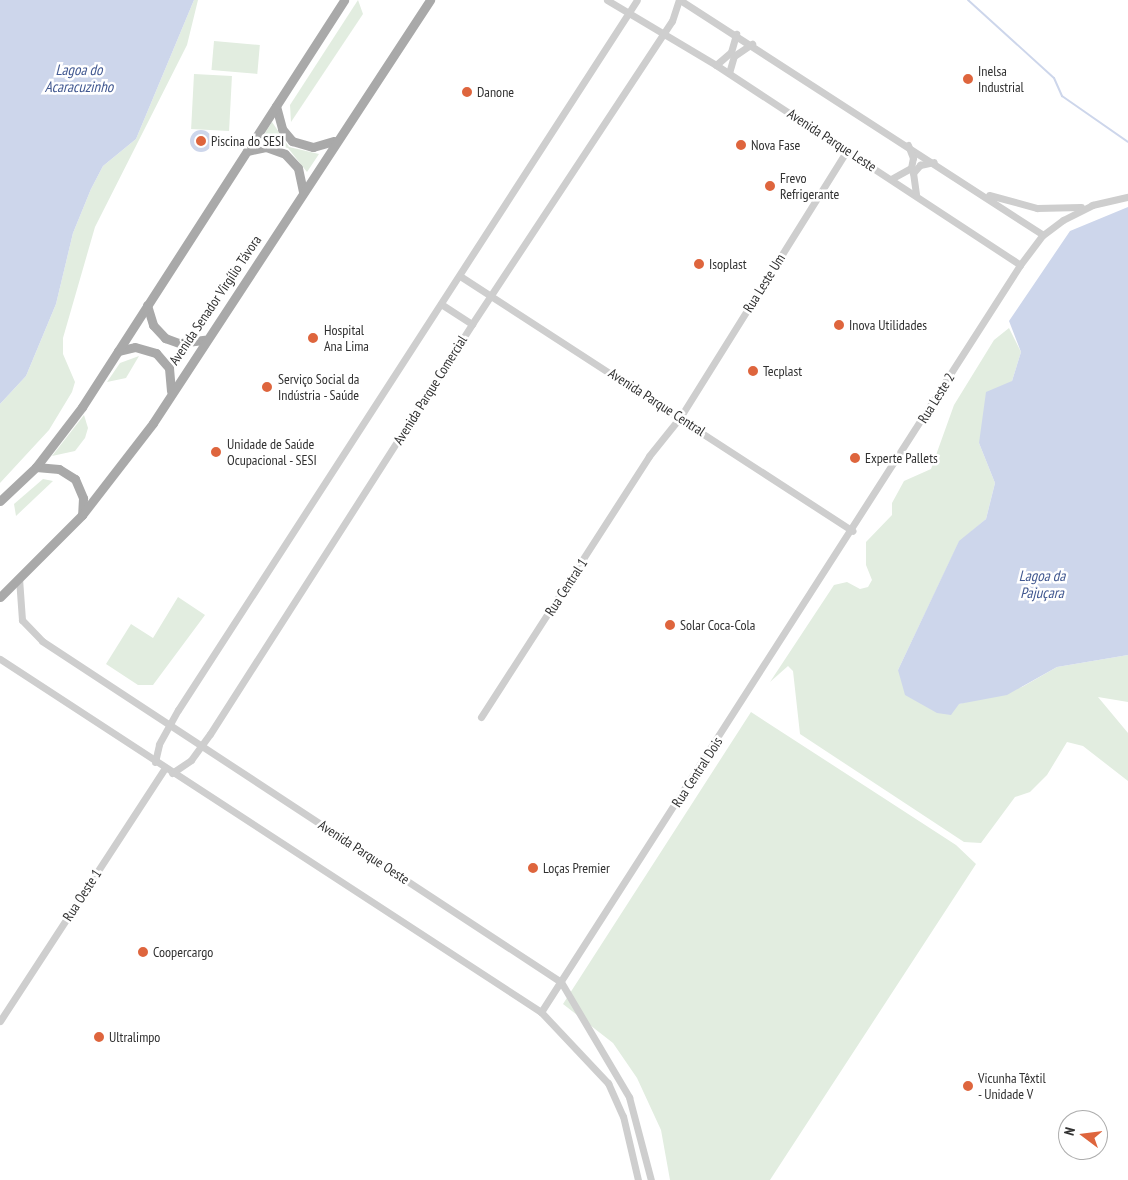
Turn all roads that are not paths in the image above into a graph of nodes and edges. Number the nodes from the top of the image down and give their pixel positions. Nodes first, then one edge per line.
1 (344, 0) edge
2 (430, 0) edge
3 (607, 0) edge
4 (637, 0) edge
5 (679, 0) edge
6 (628, 15) junction
7 (736, 34) junction
8 (662, 35) junction
9 (752, 44) junction
10 (716, 64) junction
11 (729, 73) junction
12 (276, 106) junction
13 (334, 141) junction
14 (907, 144) junction
15 (847, 150) junction
16 (246, 151) junction
17 (934, 162) junction
18 (892, 179) junction
19 (303, 191) junction
20 (981, 193) junction
21 (916, 195) junction
22 (1128, 197) edge
23 (1092, 205) junction
24 (1043, 235) junction
25 (1020, 265) junction
26 (460, 276) junction
27 (491, 295) junction
28 (441, 304) junction
29 (147, 305) junction
30 (472, 324) junction
31 (205, 340) junction
32 (118, 351) junction
33 (171, 391) junction
34 (681, 416) junction
35 (649, 456) joint
36 (36, 467) junction
37 (0, 501) edge
38 (82, 515) junction
39 (852, 531) junction
40 (19, 578) junction
41 (0, 597) edge
42 (0, 659) edge
43 (481, 717) dead end
44 (169, 724) junction
45 (202, 746) junction
46 (155, 762) junction
47 (165, 768) junction
48 (172, 773) junction
49 (561, 982) junction
50 (541, 1012) junction
51 (0, 1021) edge
52 (638, 1180) edge
53 (651, 1180) edge

1 - 12 main road
2 - 13 main road, Avenida Senador Virgílio Távora
3 - 6 street, Avenida Parque Leste
4 - 6 street
5 - 7 street
5 - 8 street, Avenida Parque Comercial
6 - 8 street, Avenida Parque Leste
6 - 26 street
7 - 9 street
7 - 10 street
8 - 10 street, Avenida Parque Leste
8 - 27 street, Avenida Parque Comercial
9 - 11 street
9 - 14 street
10 - 11 street, Avenida Parque Leste
11 - 15 street, Avenida Parque Leste
12 - 13 main road
12 - 16 main road
13 - 19 main road, Avenida Senador Virgílio Távora
14 - 17 street
14 - 18 street
15 - 18 street, Avenida Parque Leste
15 - 34 street, Rua Leste Um
16 - 19 main road
16 - 29 main road
17 - 20 street
17 - 21 street
18 - 21 street, Avenida Parque Leste
19 - 31 main road, Avenida Senador Virgílio Távora
20 - 23 street
20 - 24 street
21 - 25 street, Avenida Parque Leste
22 - 23 street
23 - 24 street
24 - 25 street
25 - 39 street, Rua Leste 2
26 - 27 street, Avenida Parque Central
26 - 28 street
27 - 30 street, Avenida Parque Comercial
27 - 34 street, Avenida Parque Central
28 - 30 street
28 - 44 street
29 - 31 main road
29 - 32 main road
30 - 45 street, Avenida Parque Comercial
31 - 33 main road, Avenida Senador Virgílio Távora
32 - 33 main road
32 - 36 main road
33 - 38 main road, Avenida Senador Virgílio Távora
34 - 35 street, Rua Leste Um
34 - 39 street, Avenida Parque Central
35 - 43 street, Rua Central 1
36 - 37 main road
36 - 38 main road
38 - 40 main road, Avenida Senador Virgílio Távora
39 - 49 street, Rua Central Dois
40 - 41 main road, Avenida Senador Virgílio Távora
40 - 44 street, Avenida Parque Oeste
42 - 46 street
44 - 45 street, Avenida Parque Oeste
44 - 46 street
45 - 48 street, Avenida Parque Comercial
45 - 49 street, Avenida Parque Oeste
46 - 47 street
47 - 48 street
47 - 51 street, Rua Oeste 1
48 - 50 street
49 - 50 street, Rua Central Dois
49 - 53 street, Avenida Parque Oeste
50 - 52 street

